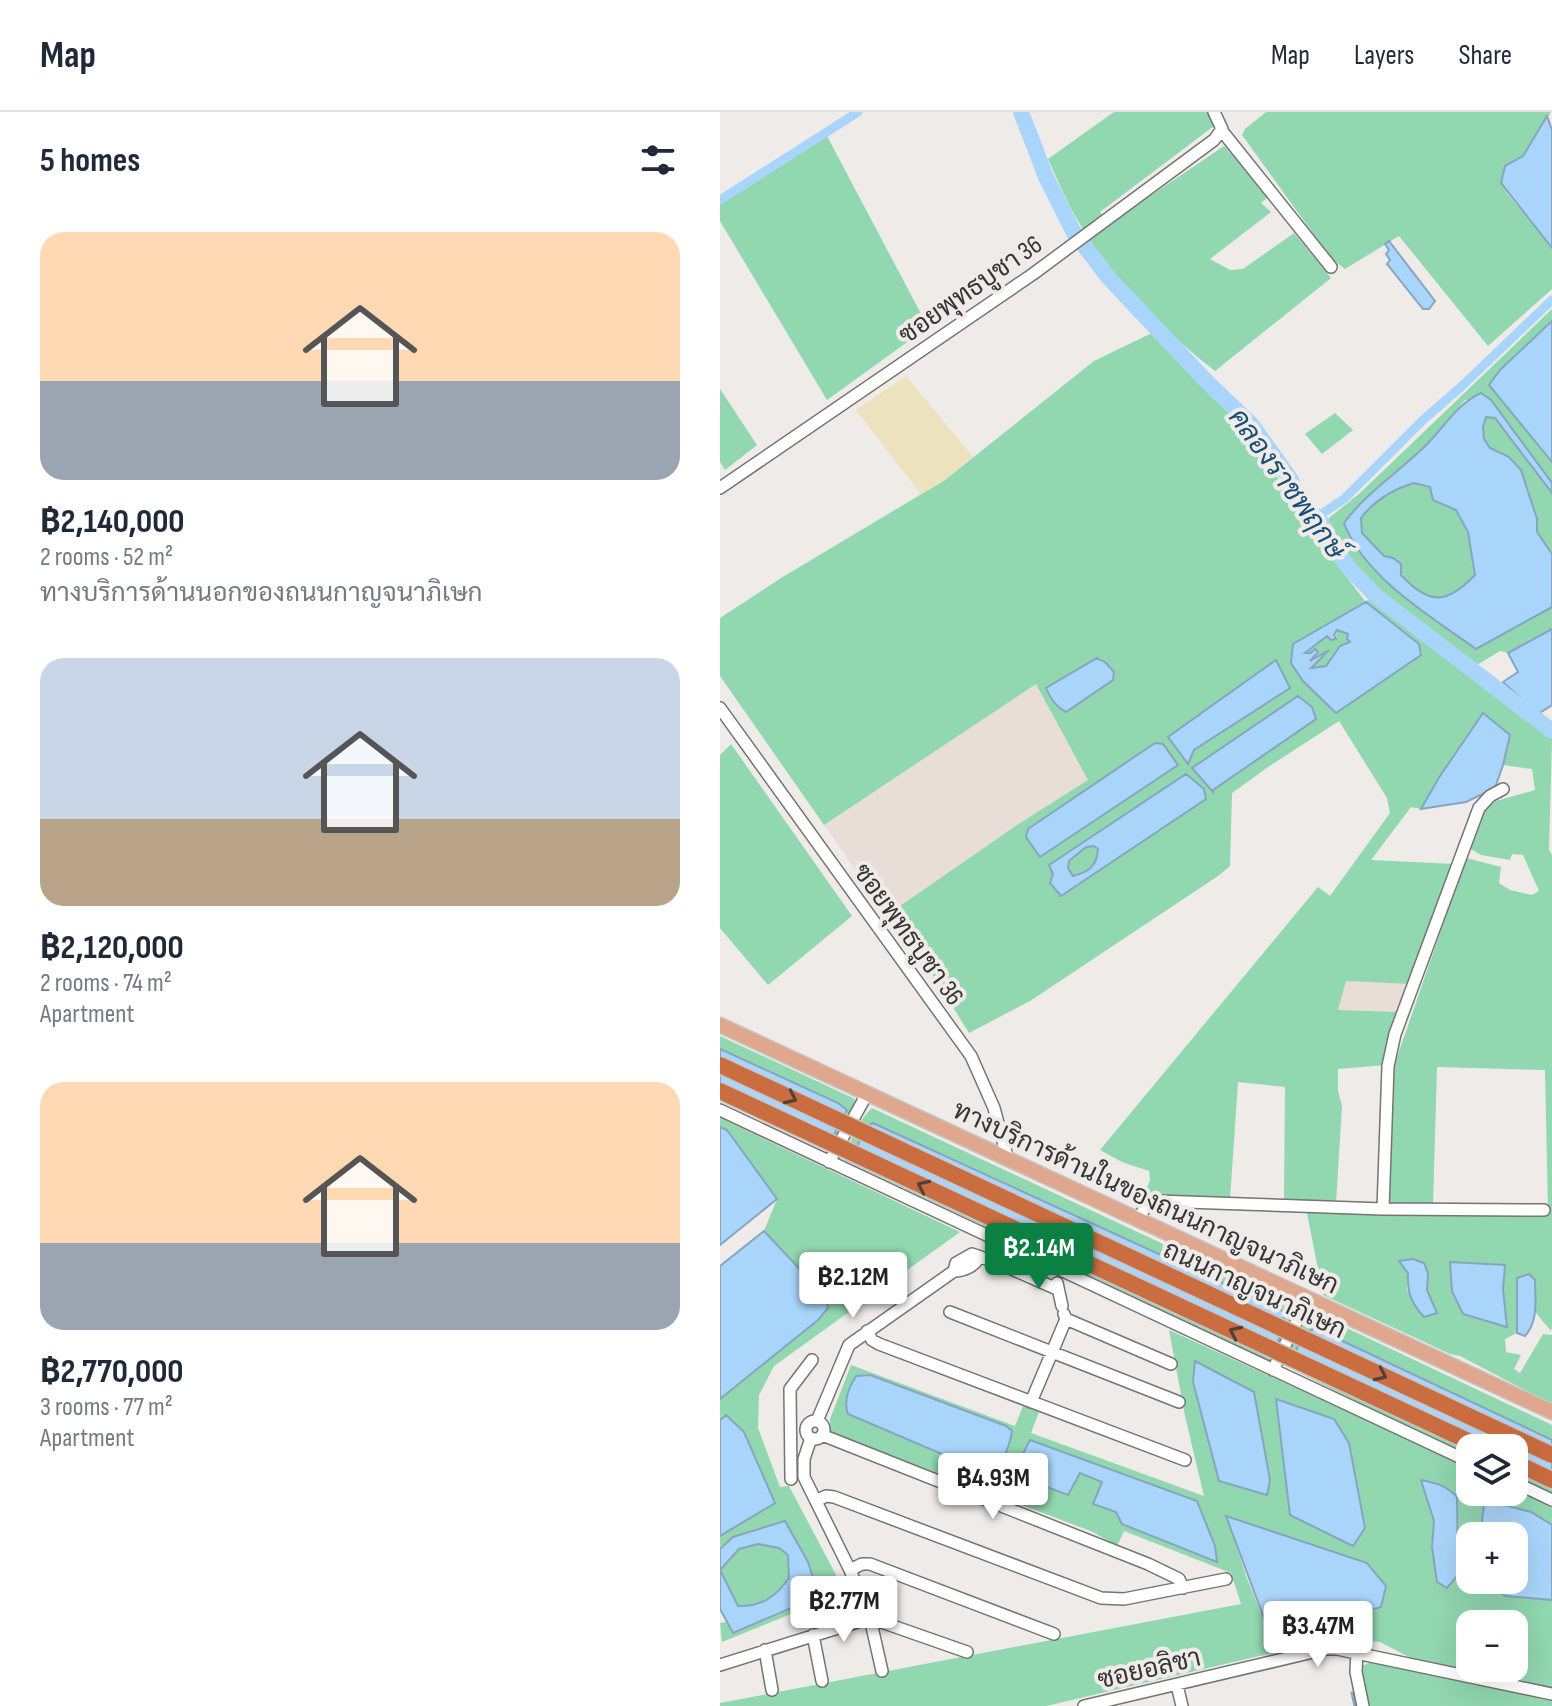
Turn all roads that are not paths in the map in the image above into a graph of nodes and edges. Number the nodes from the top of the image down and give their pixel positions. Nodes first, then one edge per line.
1 (1214, 112) edge
2 (1222, 131) junction
3 (1331, 267) dead end
4 (720, 488) edge
5 (720, 708) edge
6 (1503, 789) dead end
7 (720, 1025) edge
8 (720, 1065) edge
9 (720, 1091) edge
10 (867, 1094) junction
11 (720, 1110) edge
12 (1008, 1160) junction
13 (829, 1162) junction
14 (1383, 1209) junction
15 (1544, 1210) dead end
16 (1139, 1219) junction
17 (1007, 1246) junction
18 (998, 1263) junction
19 (1058, 1270) junction
20 (1057, 1289) junction
21 (1308, 1298) junction
22 (950, 1312) dead end
23 (1064, 1313) junction
24 (867, 1331) junction
25 (1051, 1352) junction
26 (812, 1360) dead end
27 (1171, 1364) dead end
28 (1273, 1370) junction
29 (1031, 1402) junction
30 (1179, 1402) dead end
31 (1552, 1412) edge
32 (790, 1425) junction
33 (813, 1434) junction
34 (1456, 1435) edge
35 (1456, 1455) edge
36 (1552, 1455) edge
37 (1185, 1460) dead end
38 (1528, 1469) edge
39 (791, 1479) dead end
40 (1552, 1480) edge
41 (1528, 1489) edge
42 (1552, 1500) edge
43 (816, 1501) junction
44 (850, 1570) junction
45 (1226, 1579) dead end
46 (1183, 1588) junction
47 (870, 1618) junction
48 (1054, 1634) dead end
49 (813, 1635) junction
50 (765, 1650) junction
51 (967, 1652) dead end
52 (1357, 1652) junction
53 (720, 1665) edge
54 (882, 1671) dead end
55 (822, 1681) dead end
56 (1177, 1685) junction
57 (772, 1690) dead end
58 (1552, 1694) edge
59 (1131, 1701) edge
60 (1084, 1706) edge
61 (1182, 1706) edge
62 (1363, 1706) edge

1 - 2 street
2 - 3 street
2 - 4 street, ซอยพุทธบูชา 36
5 - 12 street, ซอยพุทธบูชา 36
6 - 14 street
7 - 10 main road, ทางบริการด้านในของถนนกาญจนาภิเษก
8 -> 36 highway, ถนนกาญจนาภิเษก, bridge
34 -> 9 highway, ถนนกาญจนาภิเษก, bridge
10 - 12 main road, ทางบริการด้านในของถนนกาญจนาภิเษก
10 - 13 street
11 - 13 street
12 - 16 main road, ทางบริการด้านในของถนนกาญจนาภิเษก
13 - 17 street
14 - 15 street
14 - 16 street
16 - 21 main road, ทางบริการด้านในของถนนกาญจนาภิเษก
17 - 18 street
17 - 19 street
18 - 20 street
18 - 24 street
19 - 20 street
19 - 28 street
20 - 23 street
21 - 28 street
21 - 31 main road, ทางบริการด้านในของถนนกาญจนาภิเษก
22 - 25 street
23 - 25 street
23 - 27 street
24 - 29 street
24 - 33 street
25 - 29 street
25 - 30 street
26 - 32 street
28 - 35 street
29 - 37 street
32 - 33 street
32 - 39 street
33 - 43 street
33 - 46 street
38 - 40 highway
41 - 42 street
43 - 44 street
43 - 46 street
44 - 47 street
44 - 48 street
45 - 46 street
47 - 49 street
47 - 51 street
47 - 54 street
49 - 50 street
49 - 55 street
50 - 53 street
50 - 57 street
52 - 56 street, ซอยอลิชา
52 - 58 street, ซอยอลิชา
52 - 62 street
56 - 59 street, ซอยอลิชา
56 - 61 street
59 - 60 street, ซอยอลิชา

